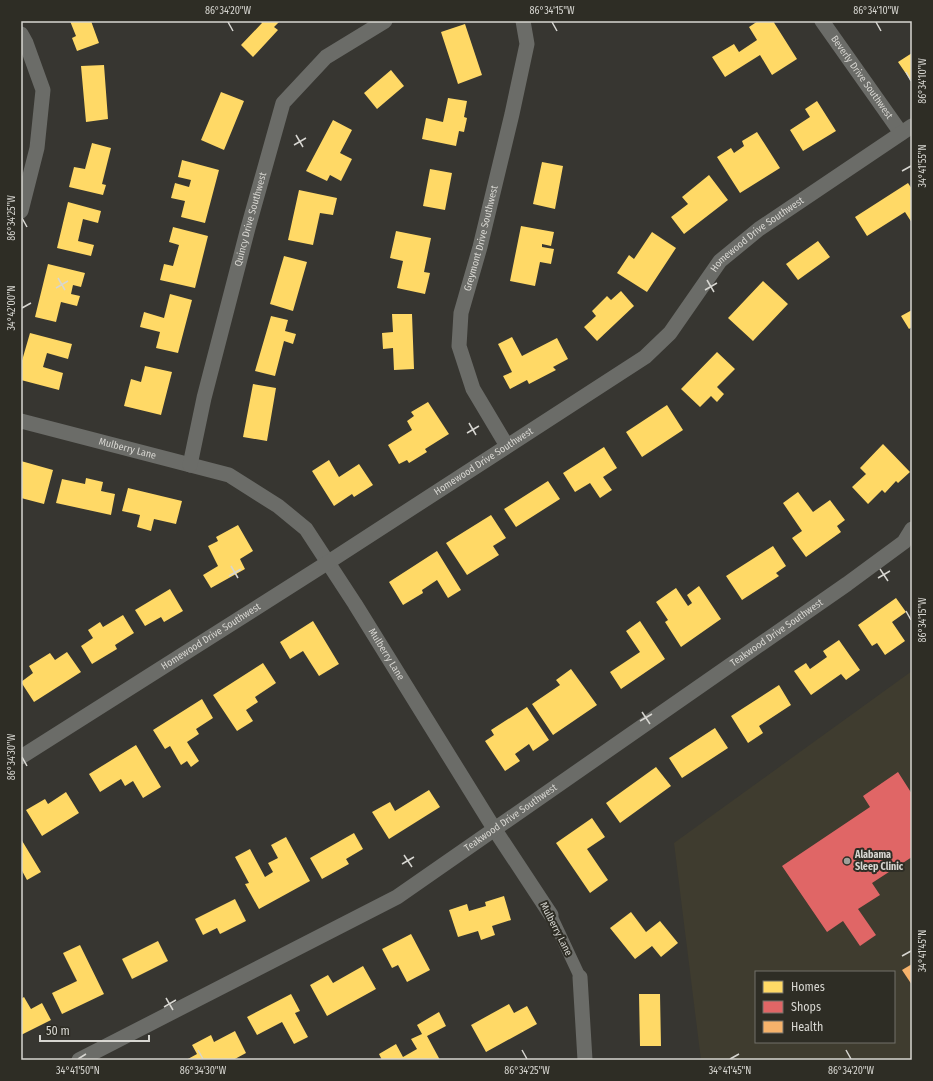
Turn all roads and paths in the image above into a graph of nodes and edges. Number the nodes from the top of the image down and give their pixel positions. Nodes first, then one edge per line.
1 (385, 21) edge
2 (523, 21) edge
3 (822, 21) edge
4 (21, 34) edge
5 (906, 130) edge
6 (21, 210) edge
7 (21, 421) edge
8 (507, 446) junction
9 (190, 465) junction
10 (912, 529) edge
11 (327, 563) junction
12 (21, 757) edge
13 (495, 830) junction
14 (551, 915) joint
15 (580, 977) joint
16 (583, 1059) edge
17 (79, 1060) edge

1 - 9 street, Quincy Drive Southwest
2 - 8 street, Greymont Drive Southwest
3 - 5 street, Beverly Drive Southwest
4 - 6 street
5 - 8 street, Homewood Drive Southwest
7 - 9 street, Mulberry Lane
8 - 11 street, Homewood Drive Southwest
9 - 11 street, Mulberry Lane
10 - 13 street, Teakwood Drive Southwest
11 - 12 street, Homewood Drive Southwest
11 - 13 street, Mulberry Lane
13 - 14 street, Mulberry Lane
13 - 17 street, Teakwood Drive Southwest
14 - 15 street, Mulberry Lane
15 - 16 street, Mulberry Lane

